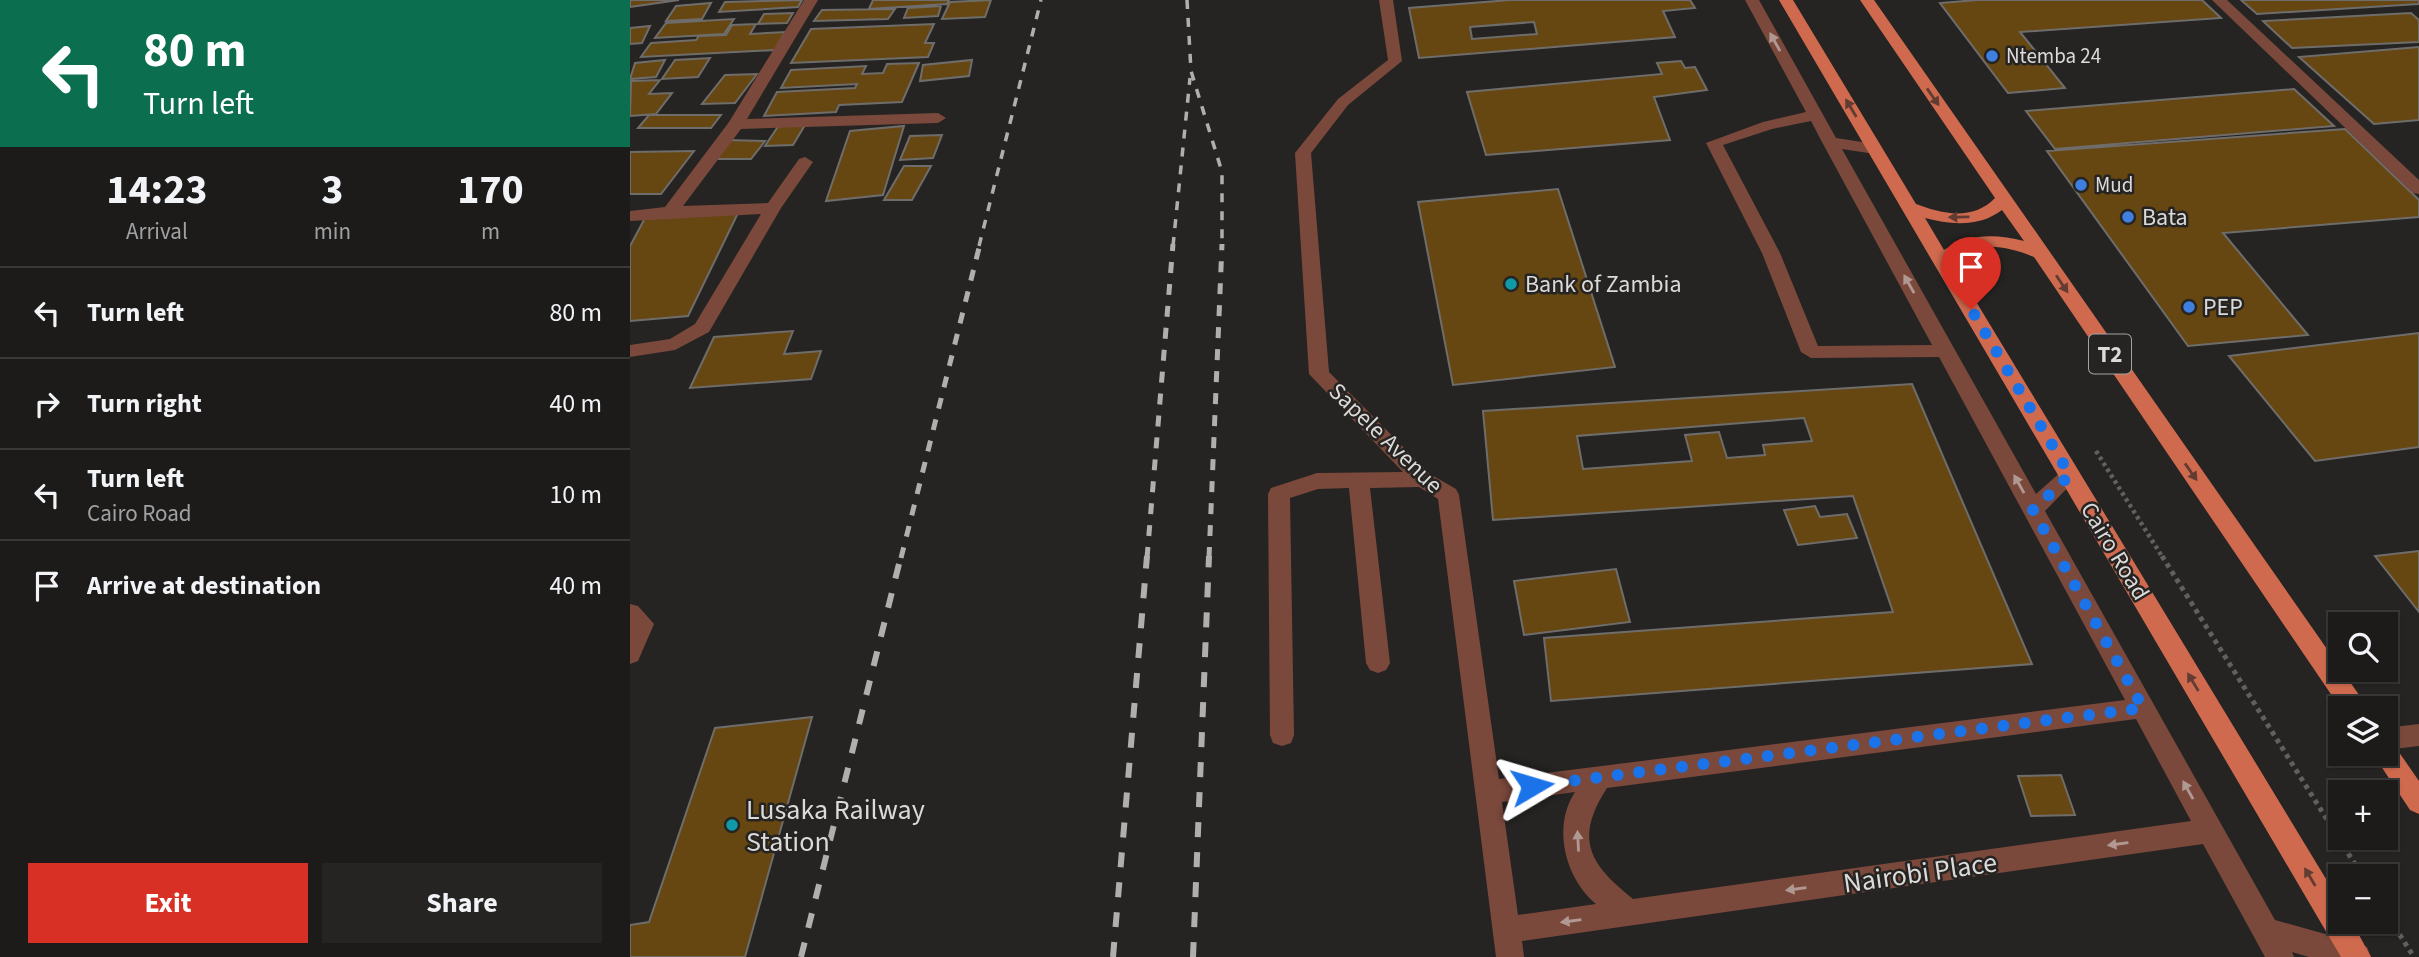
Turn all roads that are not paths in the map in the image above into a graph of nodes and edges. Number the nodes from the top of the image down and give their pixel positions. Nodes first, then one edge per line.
1 (811, 0) edge
2 (1386, 0) edge
3 (1752, 0) edge
4 (1786, 0) edge
5 (1867, 0) edge
6 (2219, 0) edge
7 (1816, 115) junction
8 (938, 118) dead end
9 (736, 124) junction
10 (1830, 142) junction
11 (1875, 149) junction
12 (805, 162) dead end
13 (2419, 189) edge
14 (2003, 199) junction
15 (1910, 207) junction
16 (773, 208) junction
17 (670, 212) junction
18 (630, 216) edge
19 (2041, 253) junction
20 (1942, 262) junction
21 (630, 351) edge
22 (1946, 351) junction
23 (2070, 475) junction
24 (1423, 478) junction
25 (1359, 481) junction
26 (2033, 510) junction
27 (630, 614) edge
28 (630, 653) edge
29 (1378, 663) dead end
30 (2345, 696) edge
31 (2143, 708) junction
32 (1282, 735) dead end
33 (2419, 735) edge
34 (2398, 737) edge
35 (2394, 766) edge
36 (1600, 777) junction
37 (1487, 792) junction
38 (2419, 802) edge
39 (2210, 831) junction
40 (1629, 913) junction
41 (1506, 930) junction
42 (2266, 931) junction
43 (1510, 957) edge
44 (2280, 957) edge
45 (2357, 957) edge

1 - 9 street
2 - 24 street, Sapele Avenue
7 -> 3 street
11 -> 4 main road, Cairo Road
5 -> 14 main road, T2
6 - 13 street
7 - 10 street
7 - 22 street
8 - 9 street
9 - 17 street
10 - 11 street
22 -> 10 street
11 - 15 main road, Cairo Road
12 - 16 street
14 -> 15 main road
14 - 19 main road, T2
15 - 20 main road, Cairo Road
16 - 17 street
16 - 21 street
17 - 18 street
19 - 20 main road
19 -> 30 main road, T2
20 - 23 main road, Cairo Road
26 -> 22 street
23 - 26 street
45 -> 23 main road, Cairo Road
24 - 25 street
24 - 37 street, Sapele Avenue
25 - 29 street
25 - 32 street
26 - 31 street
27 - 28 street
31 - 36 street
39 -> 31 street
33 - 34 street
35 - 38 main road
36 - 37 street
40 -> 36 street
37 - 41 street, Sapele Avenue
39 -> 40 street, Nairobi Place
39 - 42 street
40 -> 41 street, Nairobi Place
41 - 43 street, Sapele Avenue
42 - 44 street
42 - 45 street

